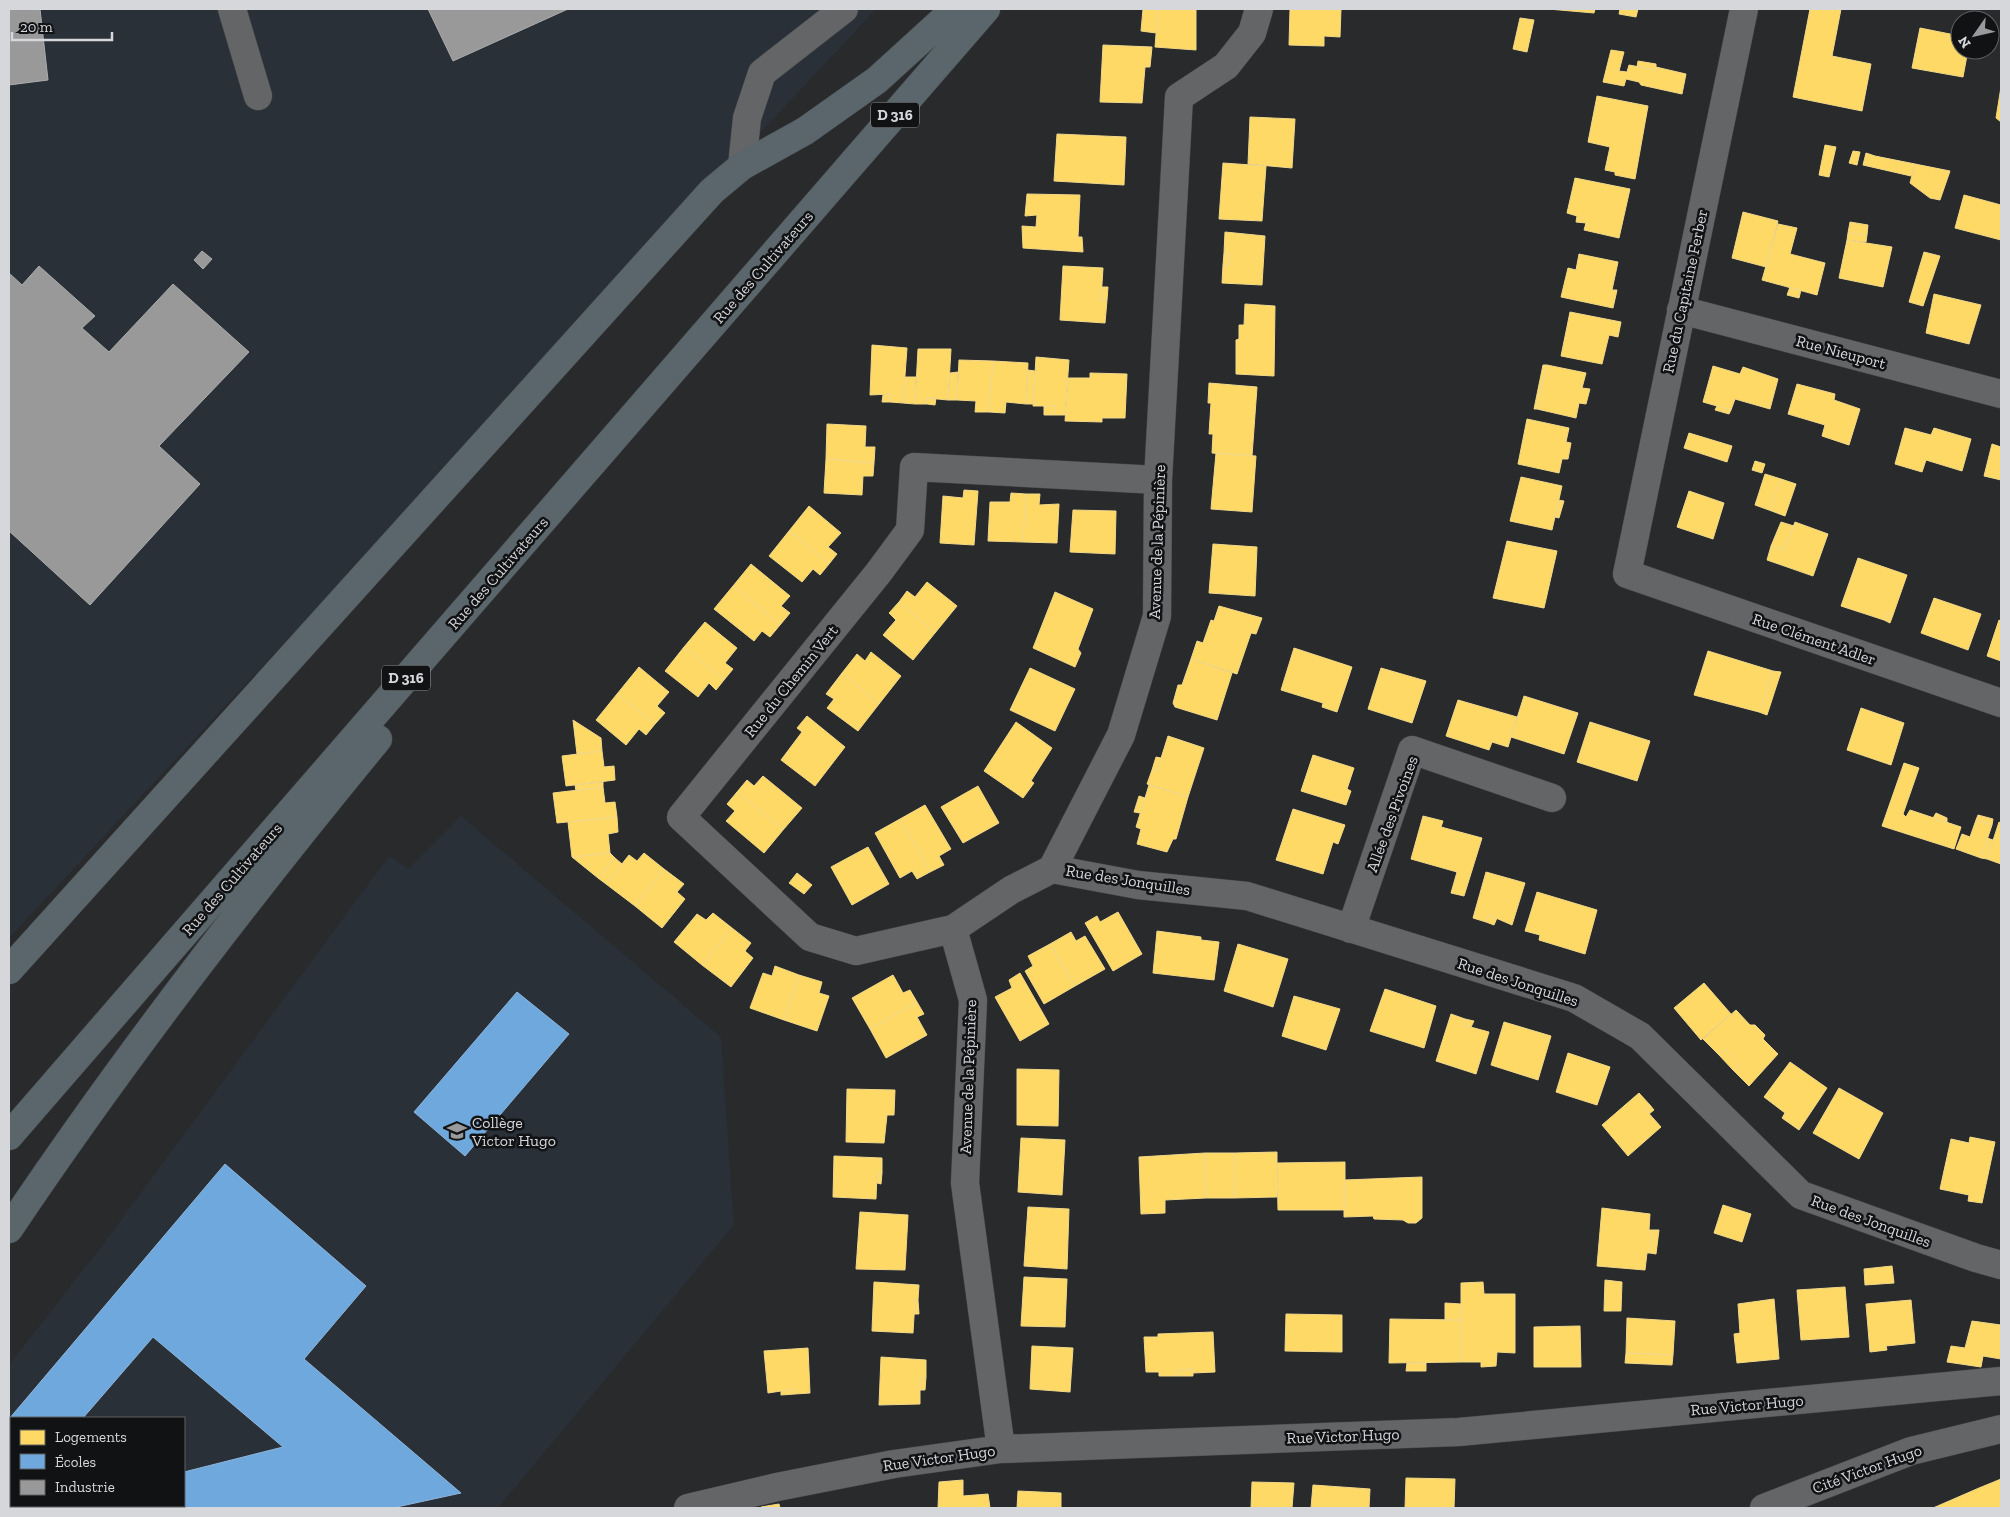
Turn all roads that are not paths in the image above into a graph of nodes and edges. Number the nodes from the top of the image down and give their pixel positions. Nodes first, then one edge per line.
1 (232, 9) edge
2 (844, 9) edge
3 (955, 9) edge
4 (986, 9) edge
5 (1259, 9) edge
6 (1744, 9) edge
7 (258, 96) dead end
8 (742, 166) junction
9 (804, 220) junction
10 (1681, 310) junction
11 (2001, 393) edge
12 (1158, 480) junction
13 (1627, 574) joint
14 (2001, 703) edge
15 (1552, 798) dead end
16 (1052, 868) junction
17 (953, 929) junction
18 (1351, 929) junction
19 (9, 970) edge
20 (9, 1136) edge
21 (9, 1229) edge
22 (2001, 1265) edge
23 (2001, 1381) edge
24 (2001, 1429) edge
25 (1001, 1449) junction
26 (688, 1508) edge
27 (1764, 1508) edge

1 - 7 street
2 - 8 street
3 - 8 main road
4 - 9 main road, Rue des Cultivateurs / D 316
5 - 12 street, Avenue de la Pépinière
6 - 10 street, Rue du Capitaine Ferber
8 - 19 main road
9 - 20 main road, Rue des Cultivateurs / D 316
9 - 21 main road
10 - 11 street, Rue Nieuport
10 - 13 street, Rue du Capitaine Ferber
12 - 16 street, Avenue de la Pépinière
12 - 17 street, Rue du Chemin Vert
13 - 14 street, Rue Clément Adler
15 - 18 street, Allée des Pivoines
16 - 17 street
16 - 18 street, Rue des Jonquilles
17 - 25 street, Avenue de la Pépinière
18 - 22 street, Rue des Jonquilles
23 - 25 street, Rue Victor Hugo
24 - 27 street, Cité Victor Hugo
25 - 26 street, Rue Victor Hugo

